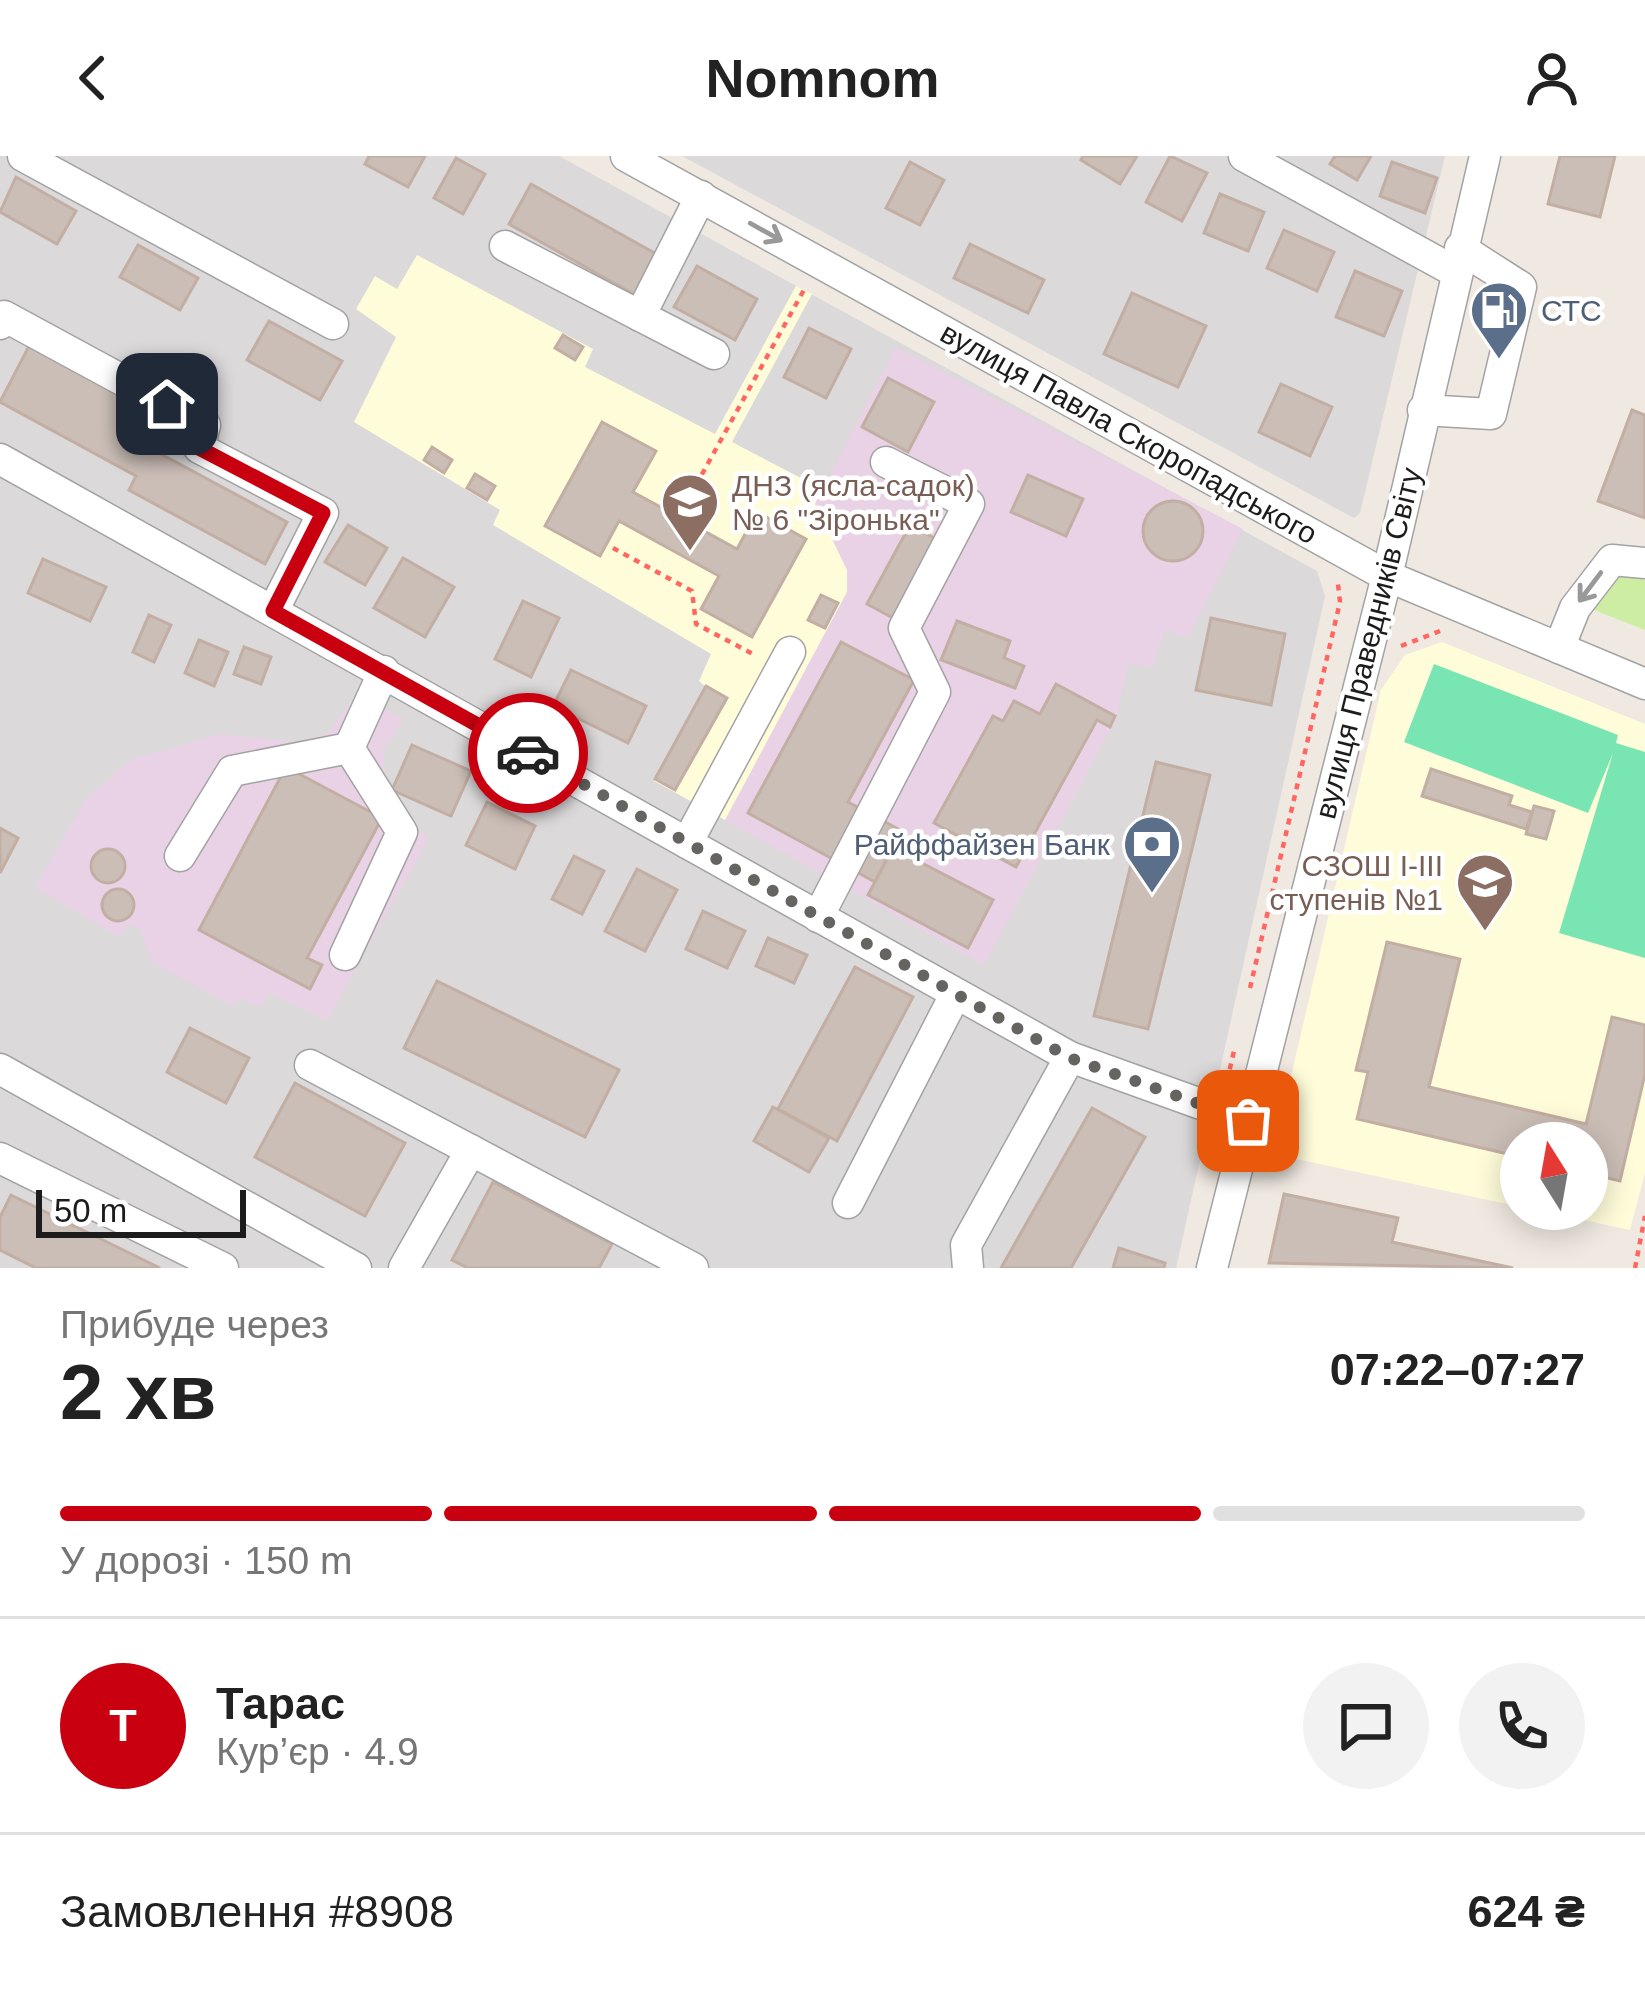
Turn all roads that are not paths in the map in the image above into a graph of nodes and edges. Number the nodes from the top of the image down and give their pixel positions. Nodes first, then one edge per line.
1 (22, 156) edge
2 (626, 156) edge
3 (1244, 156) edge
4 (1485, 156) edge
5 (700, 196) junction
6 (505, 246) dead end
7 (1457, 259) junction
8 (640, 316) junction
9 (0, 324) edge
10 (333, 324) dead end
11 (714, 354) dead end
12 (1423, 410) junction
13 (0, 459) edge
14 (886, 462) dead end
15 (1645, 563) edge
16 (1387, 576) junction
17 (273, 611) junction
18 (1558, 648) junction
19 (786, 661) road end
20 (384, 671) junction
21 (1645, 684) edge
22 (349, 748) junction
23 (687, 843) junction
24 (180, 856) dead end
25 (818, 917) junction
26 (345, 955) dead end
27 (955, 994) junction
28 (1070, 1058) junction
29 (310, 1065) dead end
30 (0, 1069) edge
31 (1233, 1118) junction
32 (471, 1150) junction
33 (0, 1158) edge
34 (848, 1203) dead end
35 (640, 1256) edge
36 (340, 1264) edge
37 (223, 1268) edge
38 (404, 1268) edge
39 (693, 1268) edge
40 (968, 1268) edge
41 (1212, 1268) edge

1 - 10 street
2 - 5 street, вулиця Павла Скоропадського
3 - 7 street
4 - 7 street, вулиця Праведників Світу
5 - 8 street
5 -> 16 street, вулиця Павла Скоропадського
6 - 8 street
7 - 12 street, вулиця Праведників Світу
7 - 12 street
8 - 11 street
9 - 17 street
12 - 16 street, вулиця Праведників Світу
13 - 17 street
14 - 25 street
15 -> 18 street
16 - 18 street, вулиця Павла Скоропадського
16 - 31 street, вулиця Праведників Світу
17 - 20 street
18 - 21 street, вулиця Павла Скоропадського
19 - 23 street
20 - 22 street
20 - 23 street
22 - 24 street
22 - 26 street
23 - 25 street
25 - 27 street
27 - 28 street
27 - 34 street
28 - 31 street
28 - 40 street
29 - 32 street
30 - 36 street
31 - 41 street, вулиця Праведників Світу
32 - 35 street
32 - 38 street
33 - 37 street
35 - 39 street

